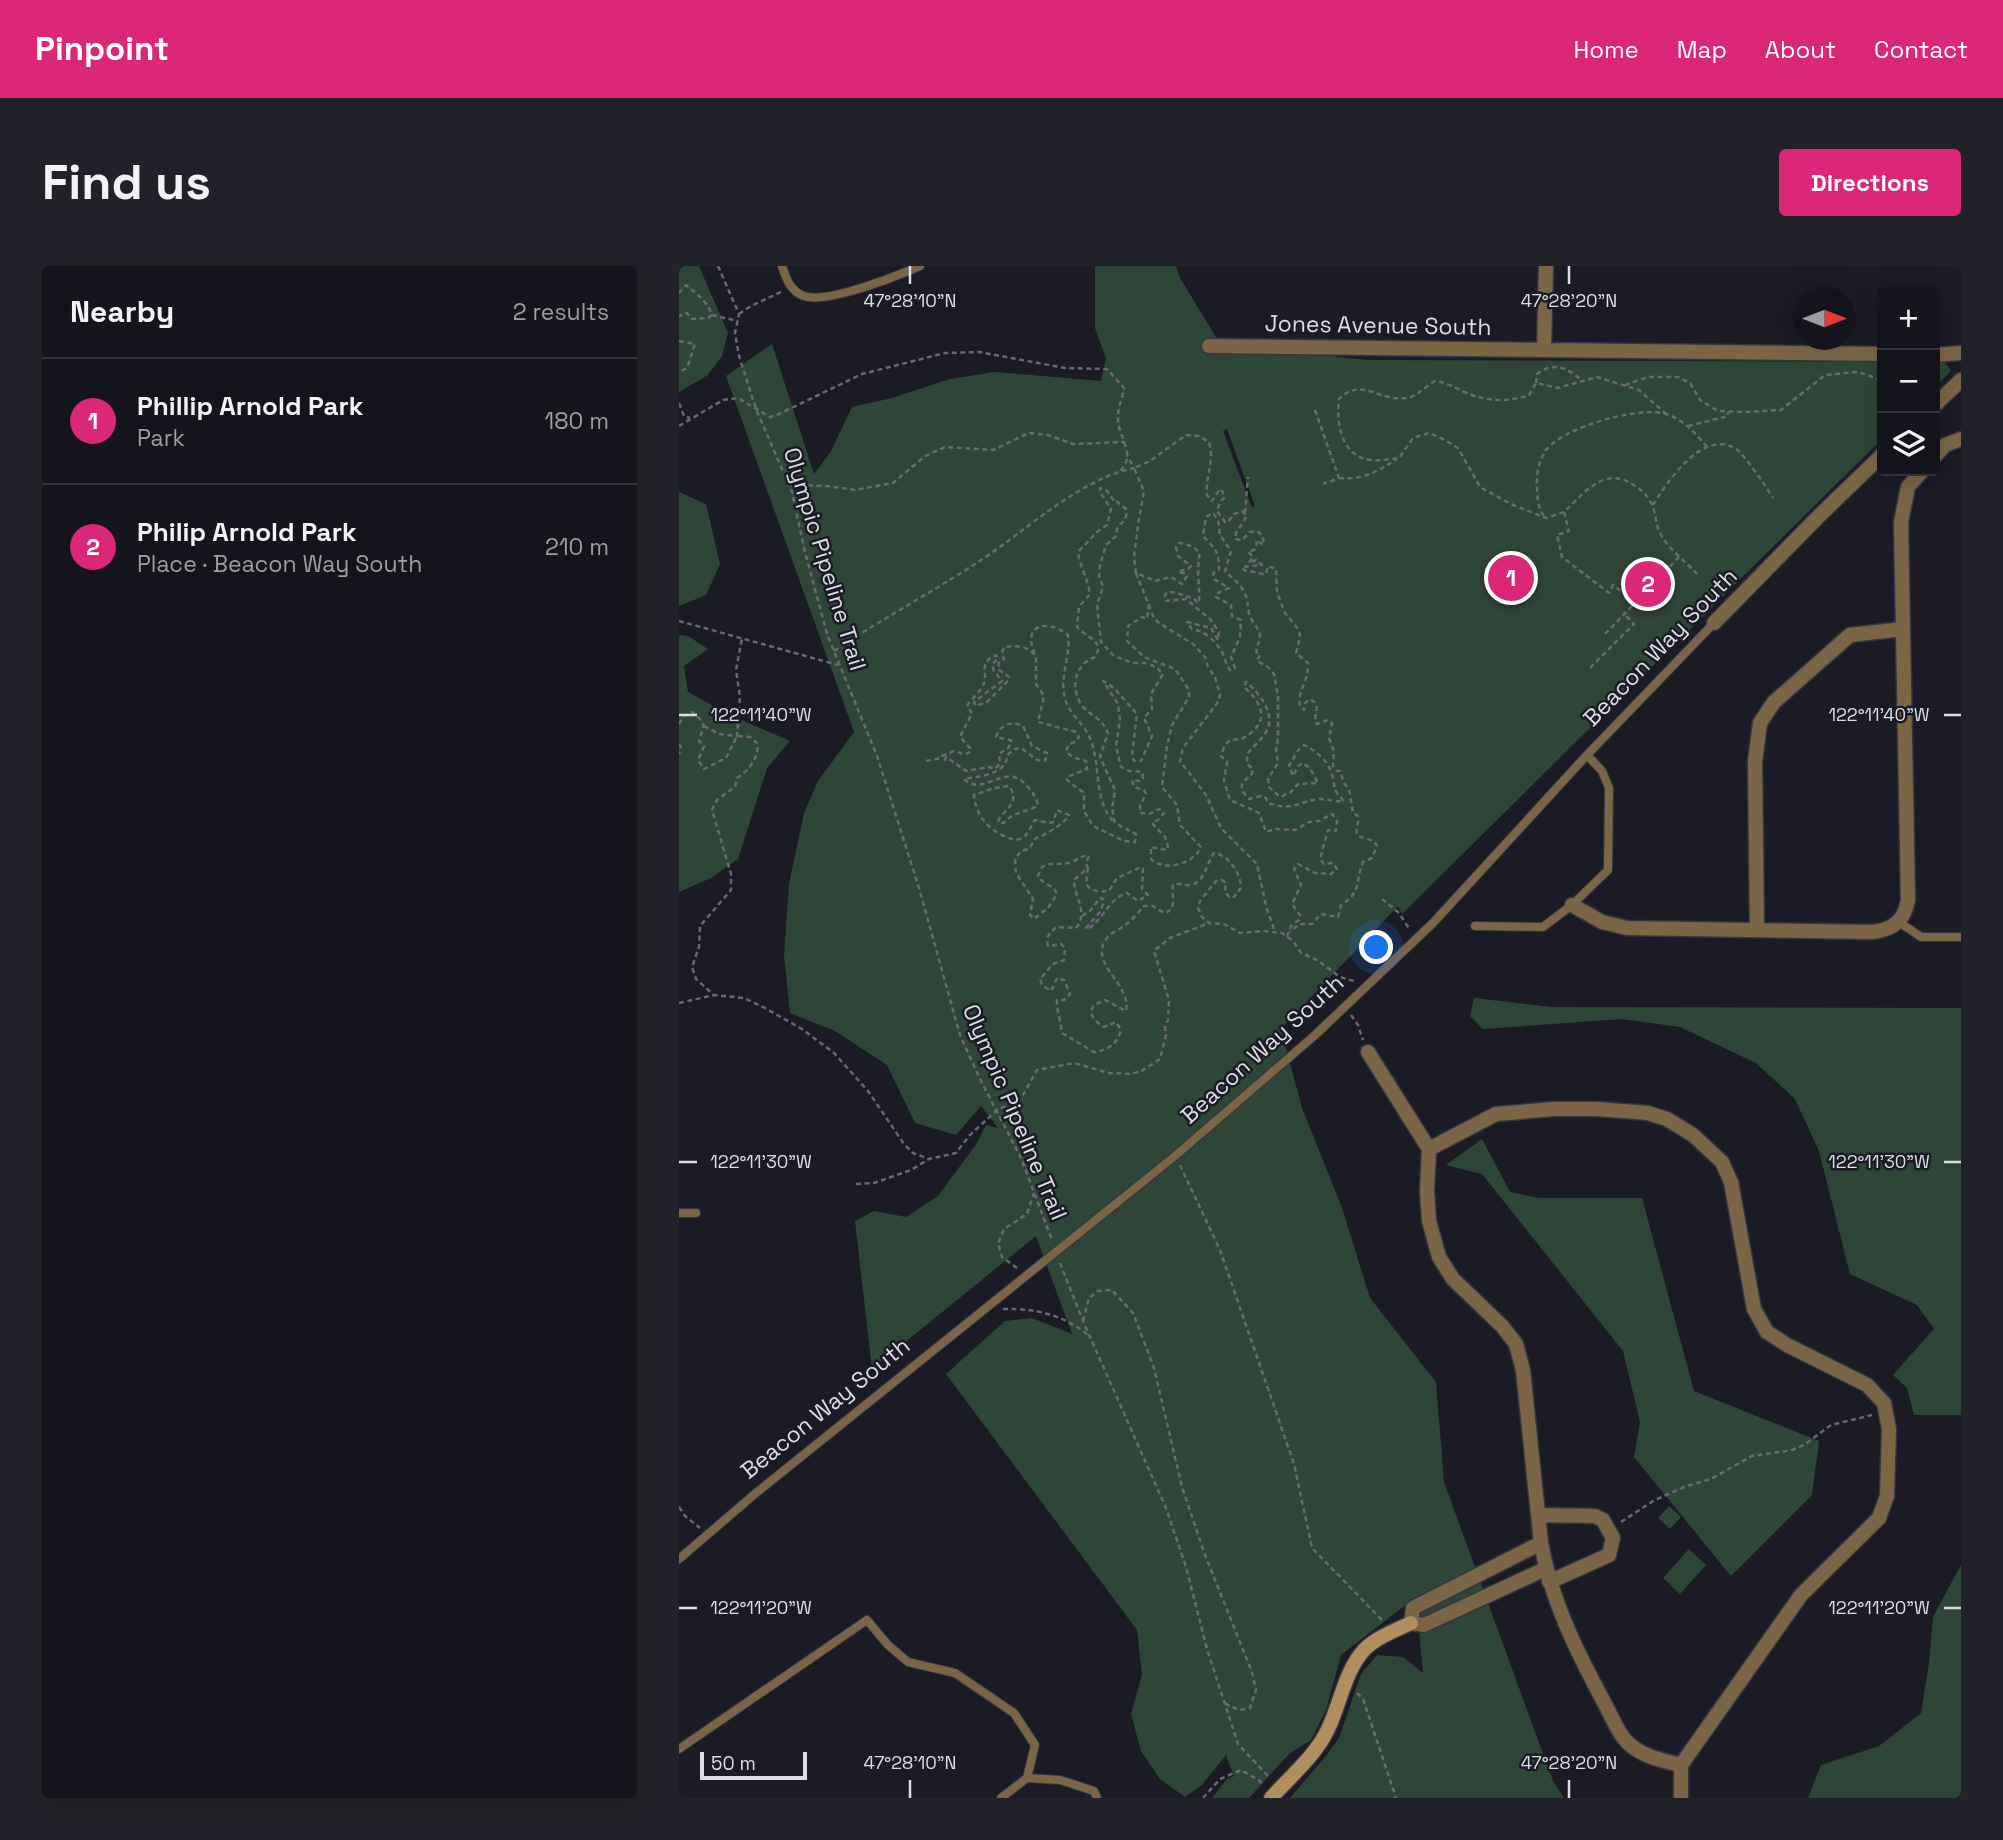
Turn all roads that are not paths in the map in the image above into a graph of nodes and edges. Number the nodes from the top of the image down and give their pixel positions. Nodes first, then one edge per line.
1 (782, 266) edge
2 (920, 266) edge
3 (1546, 266) edge
4 (1209, 346) dead end
5 (1544, 349) junction
6 (1961, 353) edge
7 (1877, 354) edge
8 (1940, 355) edge
9 (1961, 380) edge
10 (1940, 400) edge
11 (1961, 439) edge
12 (1940, 450) edge
13 (1877, 460) edge
14 (1918, 476) edge
15 (1714, 623) joint
16 (1903, 629) junction
17 (1587, 755) junction
18 (1572, 905) junction
19 (1899, 922) junction
20 (1475, 926) dead end
21 (1757, 929) junction
22 (1961, 937) edge
23 (1368, 1052) road end
24 (1429, 1149) junction
25 (679, 1213) edge
26 (696, 1213) dead end
27 (1538, 1516) junction
28 (1541, 1543) junction
29 (679, 1559) edge
30 (1547, 1576) junction
31 (1411, 1623) junction
32 (679, 1749) edge
33 (1681, 1765) junction
34 (1027, 1778) junction
35 (1270, 1794) edge
36 (1001, 1798) edge
37 (1097, 1798) edge
38 (1681, 1798) edge

1 - 2 lane
3 - 5 street
4 - 5 street, Jones Avenue South
5 - 7 street, Jones Avenue South
6 - 8 street
9 - 10 street
11 - 12 street
13 - 15 street, Beacon Way South
14 - 16 street
15 - 17 lane, Beacon Way South
16 - 19 street
16 - 21 street
17 - 18 lane
17 - 29 lane, Beacon Way South
18 - 20 lane
18 - 21 street
19 - 21 street
19 - 22 lane
23 - 24 street
24 - 27 street
24 - 33 street
25 - 26 lane
27 - 28 street
27 - 30 street
28 - 30 street
28 - 31 street
30 - 31 street
30 - 33 street
31 - 35 street
32 - 34 lane
33 - 38 street
34 - 36 lane
34 - 37 lane

